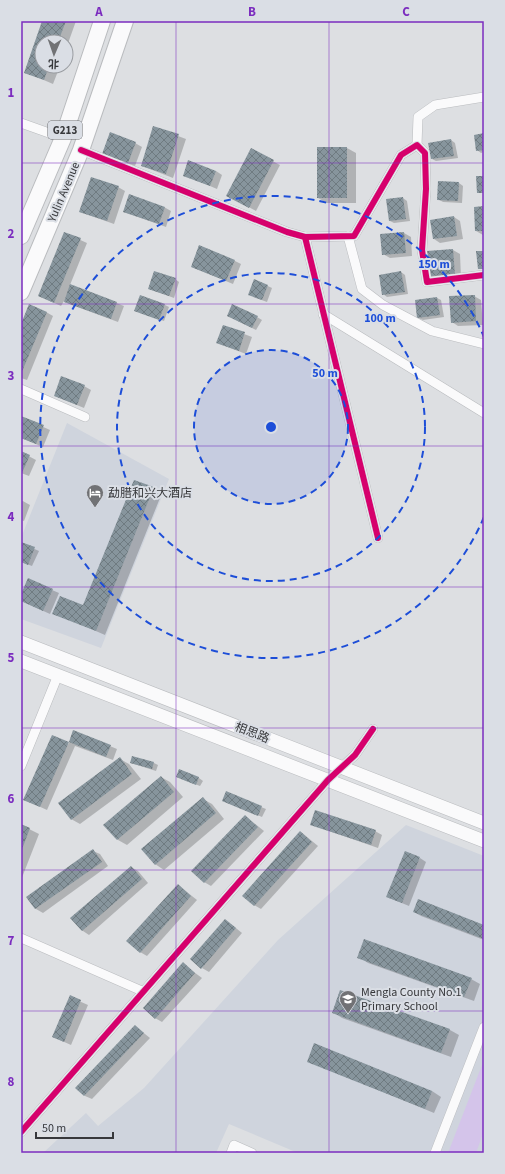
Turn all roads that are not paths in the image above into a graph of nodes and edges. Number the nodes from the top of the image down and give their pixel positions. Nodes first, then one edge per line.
1 (102, 21) edge
2 (125, 21) edge
3 (484, 97) edge
4 (21, 123) edge
5 (62, 138) junction
6 (417, 145) junction
7 (81, 150) junction
8 (38, 196) junction
9 (59, 204) junction
10 (21, 236) edge
11 (348, 236) junction
12 (305, 237) junction
13 (484, 275) edge
14 (21, 292) edge
15 (323, 314) junction
16 (484, 344) edge
17 (21, 389) edge
18 (484, 413) edge
19 (85, 417) dead end
20 (378, 538) dead end
21 (21, 642) edge
22 (21, 661) edge
23 (58, 675) junction
24 (373, 729) dead end
25 (21, 766) edge
26 (341, 768) junction
27 (328, 780) junction
28 (484, 823) edge
29 (484, 840) edge
30 (21, 938) edge
31 (142, 991) junction
32 (484, 1027) edge
33 (21, 1132) edge
34 (230, 1153) edge
35 (252, 1153) edge
36 (435, 1153) edge

1 - 5 highway, Yulin Avenue / G213
2 - 7 highway, Yulin Avenue / G213
3 - 6 street
4 - 5 street
5 - 8 highway, Yulin Avenue / G213
6 - 11 street
6 - 13 street
7 - 9 highway, Yulin Avenue / G213
7 - 12 street
8 - 9 highway
8 - 10 highway, Yulin Avenue / G213
9 - 14 highway, Yulin Avenue / G213
11 - 12 street
11 - 16 street
12 - 15 street
15 - 18 street
15 - 20 street
17 - 19 street
21 - 26 main road, 相思路
22 - 23 main road, 相思路
23 - 25 street
23 - 27 main road, 相思路
24 - 26 street
26 - 27 street
26 - 28 main road, 相思路
27 - 29 main road, 相思路
27 - 31 street
30 - 31 street
31 - 33 street
32 - 36 street
34 - 35 street

